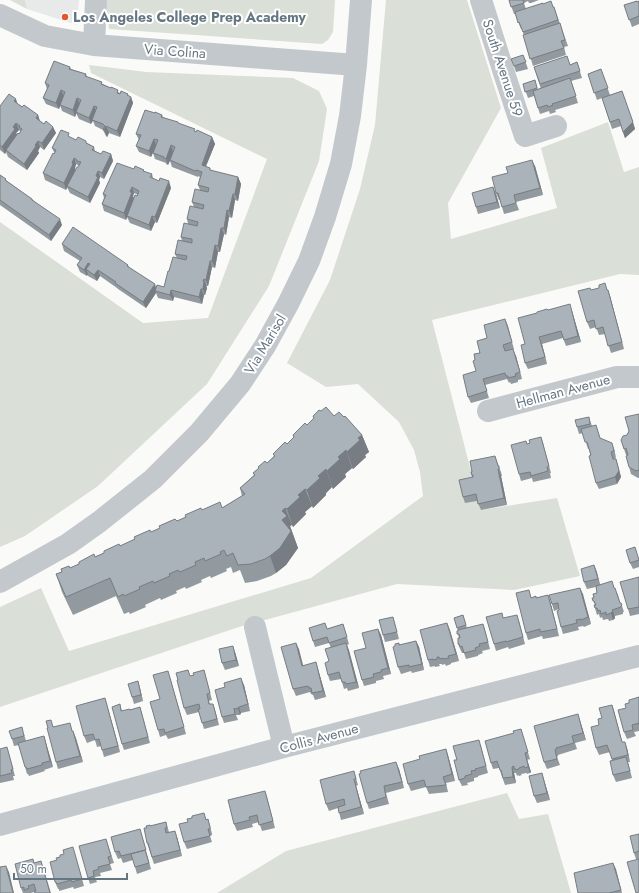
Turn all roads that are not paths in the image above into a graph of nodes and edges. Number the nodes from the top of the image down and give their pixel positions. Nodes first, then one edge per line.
1 (96, 0) edge
2 (361, 0) edge
3 (481, 0) edge
4 (0, 15) edge
5 (94, 45) junction
6 (356, 65) junction
7 (556, 126) dead end
8 (639, 377) edge
9 (488, 411) dead end
10 (0, 582) edge
11 (255, 627) dead end
12 (639, 656) edge
13 (284, 747) junction
14 (0, 825) edge

1 - 5 street
2 - 6 street, Via Marisol
3 - 7 street, South Avenue 59
4 - 5 street, Via Colina
5 - 6 street, Via Colina
6 - 10 street, Via Marisol
8 - 9 street, Hellman Avenue
11 - 13 street
12 - 13 street, Collis Avenue
13 - 14 street, Collis Avenue

